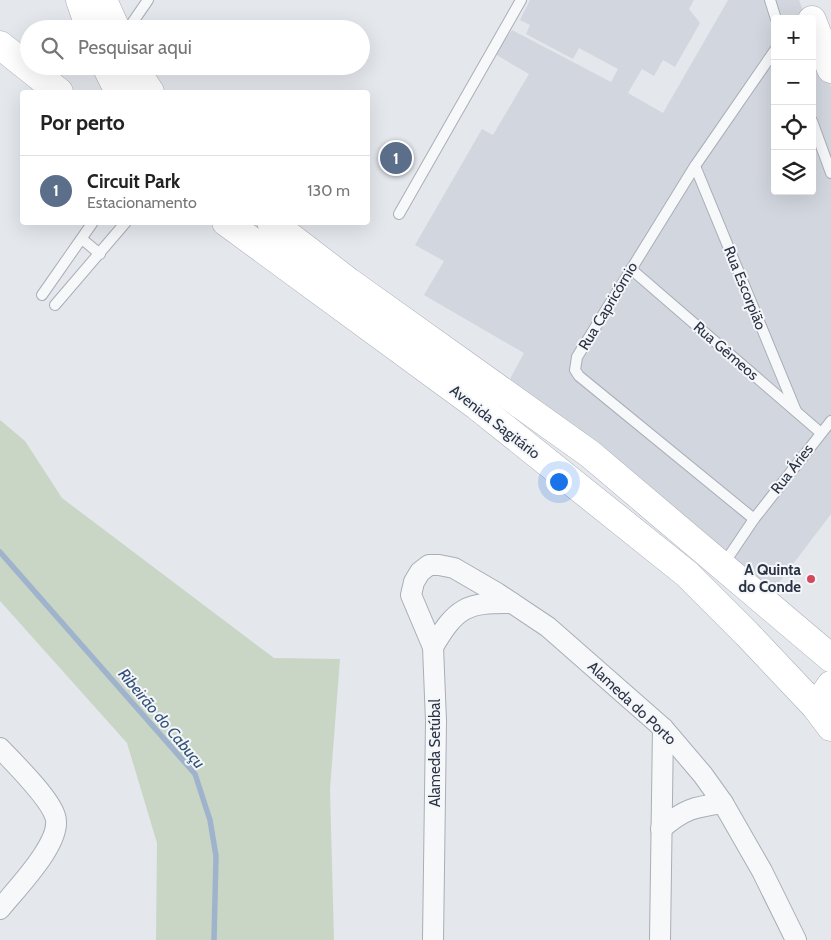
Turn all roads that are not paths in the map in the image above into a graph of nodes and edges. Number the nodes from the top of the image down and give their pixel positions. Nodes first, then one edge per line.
1 (80, 0) edge
2 (103, 0) edge
3 (148, 0) edge
4 (521, 0) edge
5 (770, 0) edge
6 (805, 0) edge
7 (775, 15) edge
8 (811, 15) edge
9 (87, 20) edge
10 (112, 20) edge
11 (134, 20) edge
12 (816, 30) edge
13 (0, 45) edge
14 (771, 56) edge
15 (20, 61) edge
16 (831, 69) edge
17 (38, 75) edge
18 (110, 75) edge
19 (139, 75) edge
20 (56, 90) edge
21 (118, 90) edge
22 (149, 90) edge
23 (816, 132) edge
24 (695, 166) junction
25 (831, 173) edge
26 (399, 214) dead end
27 (90, 225) edge
28 (124, 225) edge
29 (231, 225) edge
30 (271, 235) edge
31 (82, 239) junction
32 (100, 254) junction
33 (631, 269) junction
34 (42, 295) dead end
35 (55, 306) dead end
36 (796, 411) junction
37 (831, 421) edge
38 (821, 433) junction
39 (754, 519) junction
40 (723, 565) junction
41 (420, 572) joint
42 (512, 603) junction
43 (433, 647) junction
44 (831, 658) edge
45 (826, 706) edge
46 (663, 728) junction
47 (0, 748) edge
48 (723, 803) junction
49 (661, 829) junction
50 (0, 909) edge
51 (433, 940) edge
52 (660, 940) edge
53 (796, 940) edge

1 - 9 street
2 - 10 street
3 - 11 lane
4 - 26 lane
5 - 7 lane
6 - 8 street
12 - 16 street
13 - 15 street
14 - 24 lane, Rua Capricórnio
17 - 20 street
18 - 21 street
19 - 22 street
23 - 25 lane
24 - 33 lane, Rua Capricórnio
24 - 36 lane, Rua Escorpião
27 - 31 lane
28 - 32 lane
29 - 30 street, Avenida Sagitário
30 - 40 street, Avenida Sagitário
30 - 45 street, Avenida Sagitário
31 - 32 lane
31 - 34 lane
32 - 35 lane
33 - 36 lane, Rua Gêmeos
33 - 39 lane, Rua Capricórnio
36 - 38 lane, Rua Gêmeos
37 - 38 lane, Rua Áries
38 - 39 lane, Rua Áries
39 - 40 lane, Rua Áries
40 - 44 street, Avenida Sagitário
41 - 42 street, Alameda do Porto
41 - 43 street, Alameda Setúbal
42 - 43 street
42 - 46 street, Alameda do Porto
43 - 51 street, Alameda Setúbal
46 - 48 street, Alameda do Porto
46 - 49 street
47 - 50 street
48 - 49 street
48 - 53 street, Alameda do Porto
49 - 52 street

